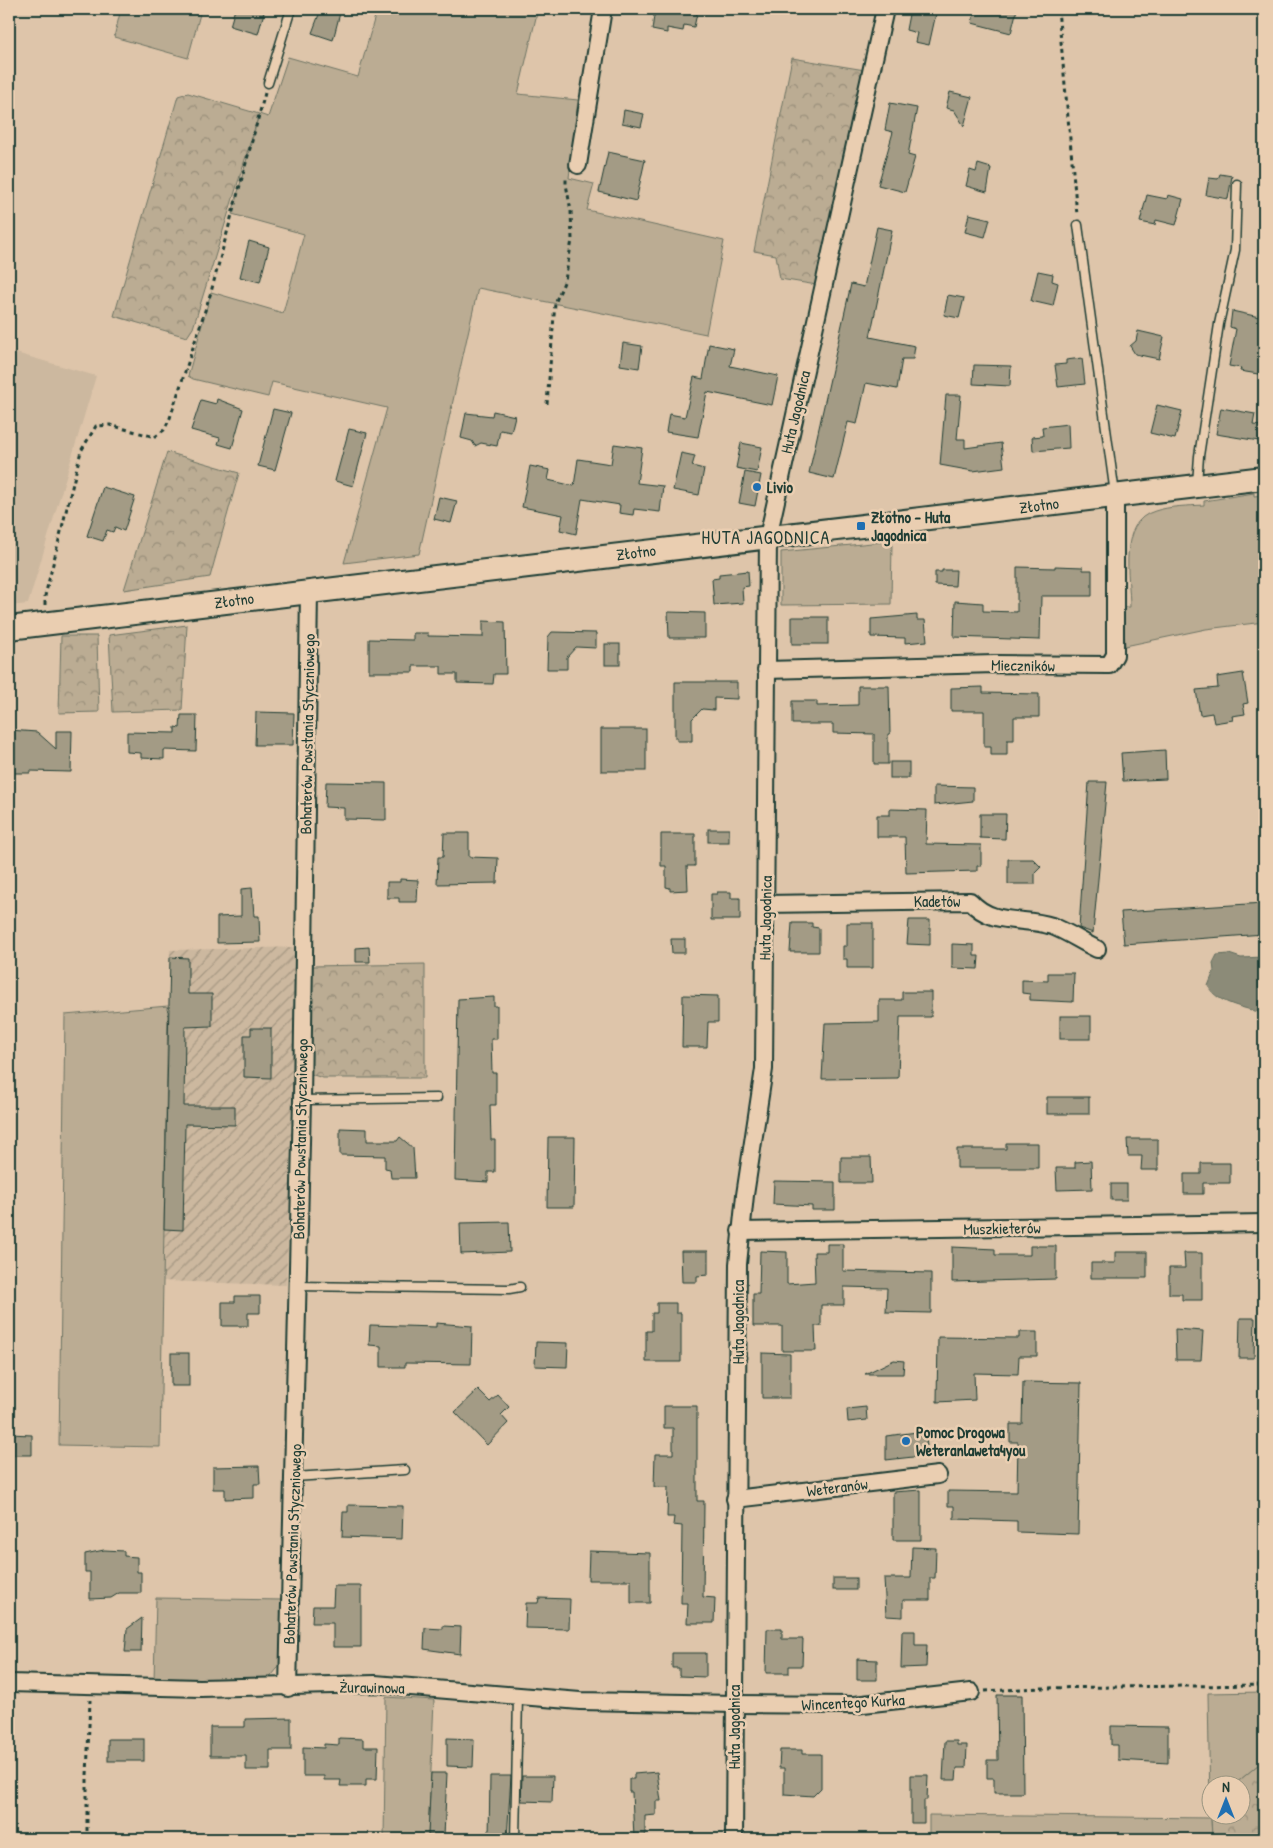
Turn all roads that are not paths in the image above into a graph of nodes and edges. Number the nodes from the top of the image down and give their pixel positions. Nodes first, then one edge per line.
1 (291, 9) edge
2 (603, 9) edge
3 (885, 9) edge
4 (268, 83) road end
5 (573, 166) road end
6 (1237, 184) dead end
7 (1078, 225) road end
8 (1264, 478) edge
9 (1197, 486) junction
10 (1115, 496) junction
11 (768, 537) junction
12 (309, 591) junction
13 (9, 628) edge
14 (766, 670) junction
15 (765, 904) junction
16 (1097, 950) dead end
17 (437, 1098) dead end
18 (302, 1100) junction
19 (1264, 1223) edge
20 (740, 1231) junction
21 (296, 1286) junction
22 (520, 1287) dead end
23 (405, 1470) dead end
24 (938, 1475) dead end
25 (294, 1477) junction
26 (735, 1499) junction
27 (9, 1682) edge
28 (288, 1688) junction
29 (972, 1692) road end
30 (518, 1696) junction
31 (734, 1704) junction
32 (515, 1839) edge
33 (734, 1839) edge

1 - 4 lane
2 - 5 street
3 - 11 street, Huta Jagodnica
6 - 9 lane
7 - 10 lane
8 - 9 street, Złotno
9 - 10 street, Złotno
10 - 11 street, Złotno
10 - 14 street, Mieczników
11 - 12 street, Złotno
11 - 14 street, Huta Jagodnica
12 - 13 street, Złotno
12 - 18 street, Bohaterów Powstania Styczniowego
14 - 15 street, Huta Jagodnica
15 - 16 street, Kadetów
15 - 20 street, Huta Jagodnica
17 - 18 lane
18 - 21 street, Bohaterów Powstania Styczniowego
19 - 20 street, Muszkieterów
20 - 26 street, Huta Jagodnica
21 - 22 lane
21 - 25 street, Bohaterów Powstania Styczniowego
23 - 25 lane
24 - 26 street, Weteranów
25 - 28 street, Bohaterów Powstania Styczniowego
26 - 31 street, Huta Jagodnica
27 - 28 street, Żurawinowa
28 - 30 street, Żurawinowa
29 - 31 street, Wincentego Kurka
30 - 31 street, Żurawinowa
30 - 32 lane
31 - 33 street, Huta Jagodnica

